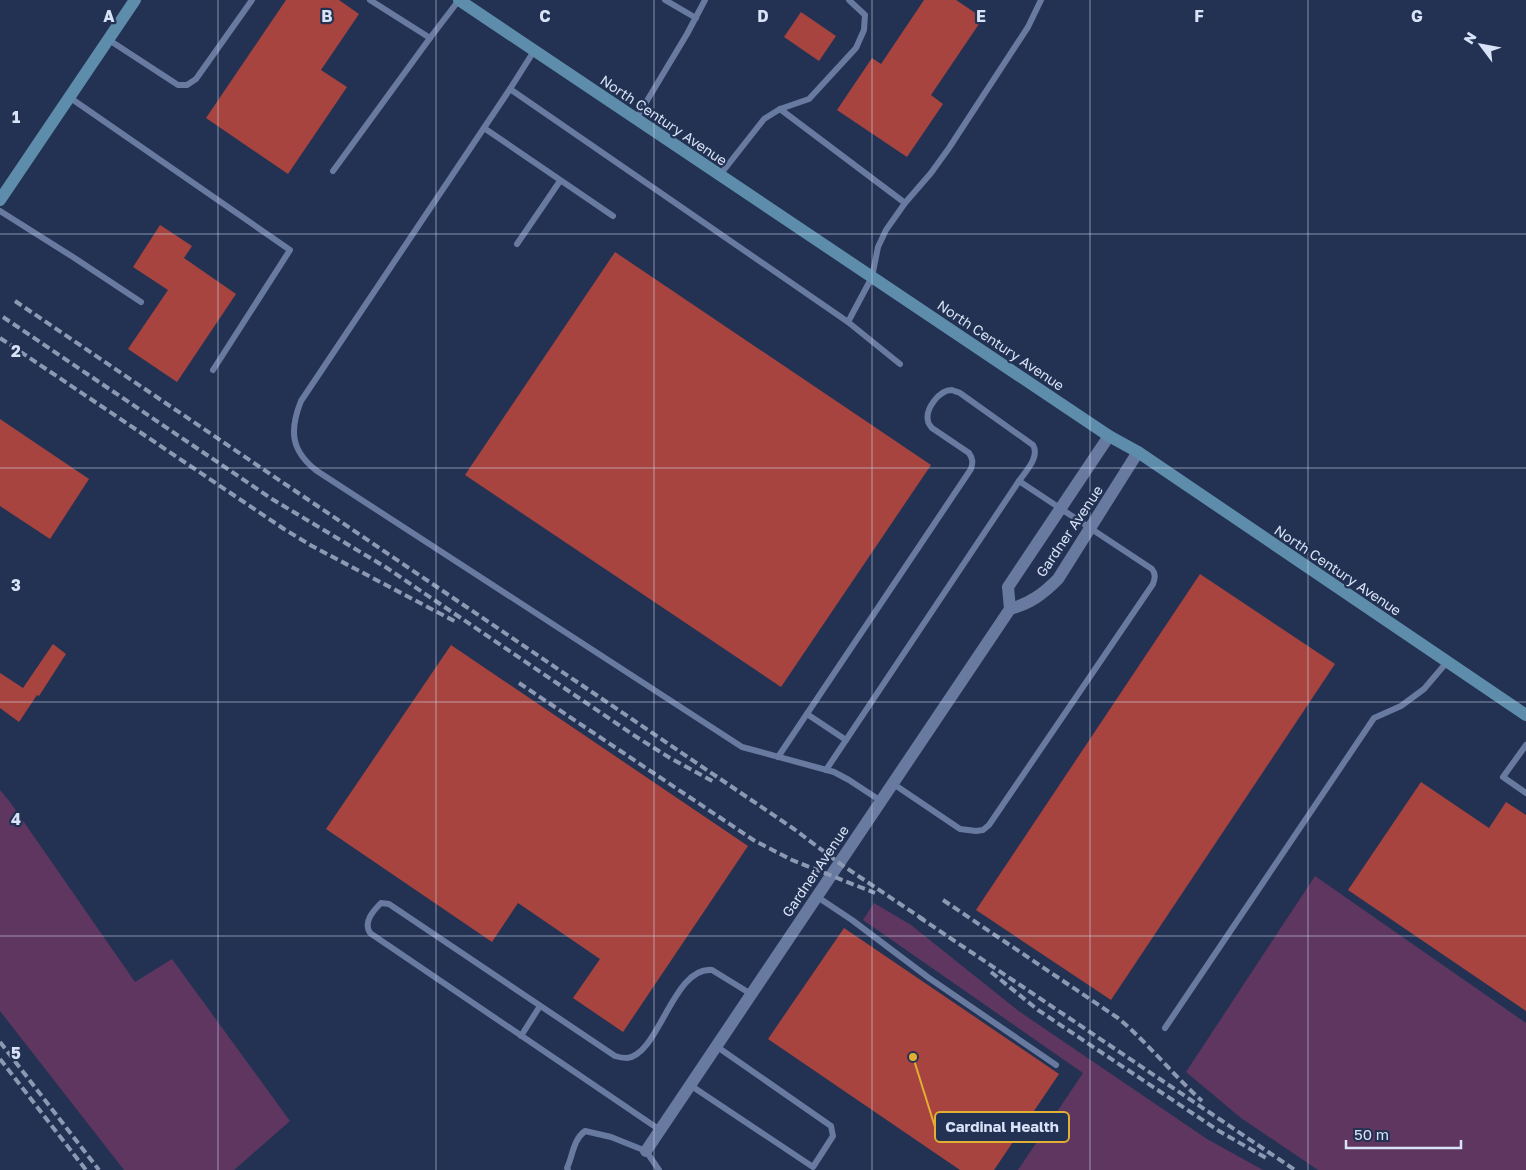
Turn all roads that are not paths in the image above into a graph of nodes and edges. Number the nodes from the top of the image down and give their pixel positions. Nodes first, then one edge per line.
1 (135, 0) edge
2 (252, 0) edge
3 (370, 0) edge
4 (665, 0) edge
5 (705, 0) edge
6 (849, 0) edge
7 (1041, 0) edge
8 (465, 2) edge
9 (696, 18) junction
10 (430, 38) junction
11 (108, 40) junction
12 (534, 50) junction
13 (510, 89) junction
14 (69, 98) junction
15 (780, 109) junction
16 (636, 119) junction
17 (484, 128) junction
18 (333, 171) dead end
19 (720, 175) junction
20 (560, 181) junction
21 (0, 200) edge
22 (905, 203) junction
23 (0, 211) edge
24 (613, 216) dead end
25 (517, 244) dead end
26 (872, 277) junction
27 (141, 302) dead end
28 (848, 322) junction
29 (900, 364) dead end
30 (213, 370) dead end
31 (1110, 436) junction
32 (1138, 452) junction
33 (1020, 481) junction
34 (1061, 509) junction
35 (1090, 528) junction
36 (1010, 609) junction
37 (1447, 662) junction
38 (806, 714) junction
39 (1526, 715) edge
40 (846, 740) junction
41 (1526, 745) edge
42 (778, 757) junction
43 (826, 770) junction
44 (892, 784) junction
45 (1526, 793) edge
46 (880, 801) junction
47 (816, 896) junction
48 (751, 994) junction
49 (540, 1006) junction
50 (1165, 1028) dead end
51 (521, 1036) junction
52 (716, 1046) junction
53 (1056, 1065) dead end
54 (690, 1085) junction
55 (660, 1130) junction
56 (646, 1151) junction
57 (568, 1170) edge
58 (659, 1170) edge

1 - 11 street
2 - 11 lane
3 - 10 lane
4 - 9 lane
5 - 9 lane
6 - 15 lane
7 - 22 lane
8 - 10 lane
8 - 12 street, North Century Avenue
9 - 16 lane
10 - 18 lane
11 - 14 street
12 - 13 lane
12 - 16 street, North Century Avenue
13 - 17 lane
13 - 28 lane
14 - 21 street
14 - 30 lane
15 - 19 lane
15 - 22 lane
16 - 19 street, North Century Avenue
17 - 20 lane
17 - 42 lane
19 - 26 street, North Century Avenue
20 - 24 lane
20 - 25 lane
22 - 26 lane
23 - 27 lane
26 - 28 lane
26 - 31 street, North Century Avenue
28 - 29 lane
31 - 32 street, North Century Avenue
31 - 34 street, Gardner Avenue
32 - 35 street, Gardner Avenue
32 - 37 street, North Century Avenue
33 - 34 lane
33 - 38 lane
33 - 40 lane
34 - 35 lane
34 - 36 street, Gardner Avenue
35 - 36 street, Gardner Avenue
35 - 44 lane
36 - 44 street, Gardner Avenue
37 - 39 street, North Century Avenue
37 - 50 lane
38 - 40 lane
38 - 42 lane
40 - 43 lane
41 - 45 lane
42 - 43 lane
43 - 46 lane
44 - 46 street, Gardner Avenue
46 - 47 street, Gardner Avenue
47 - 48 street, Gardner Avenue
47 - 53 lane
48 - 49 lane
48 - 52 street, Gardner Avenue
49 - 51 lane
49 - 51 lane
51 - 55 lane
52 - 54 street, Gardner Avenue
52 - 54 lane
54 - 55 street, Gardner Avenue
55 - 56 street, Gardner Avenue
56 - 57 lane
56 - 58 lane

